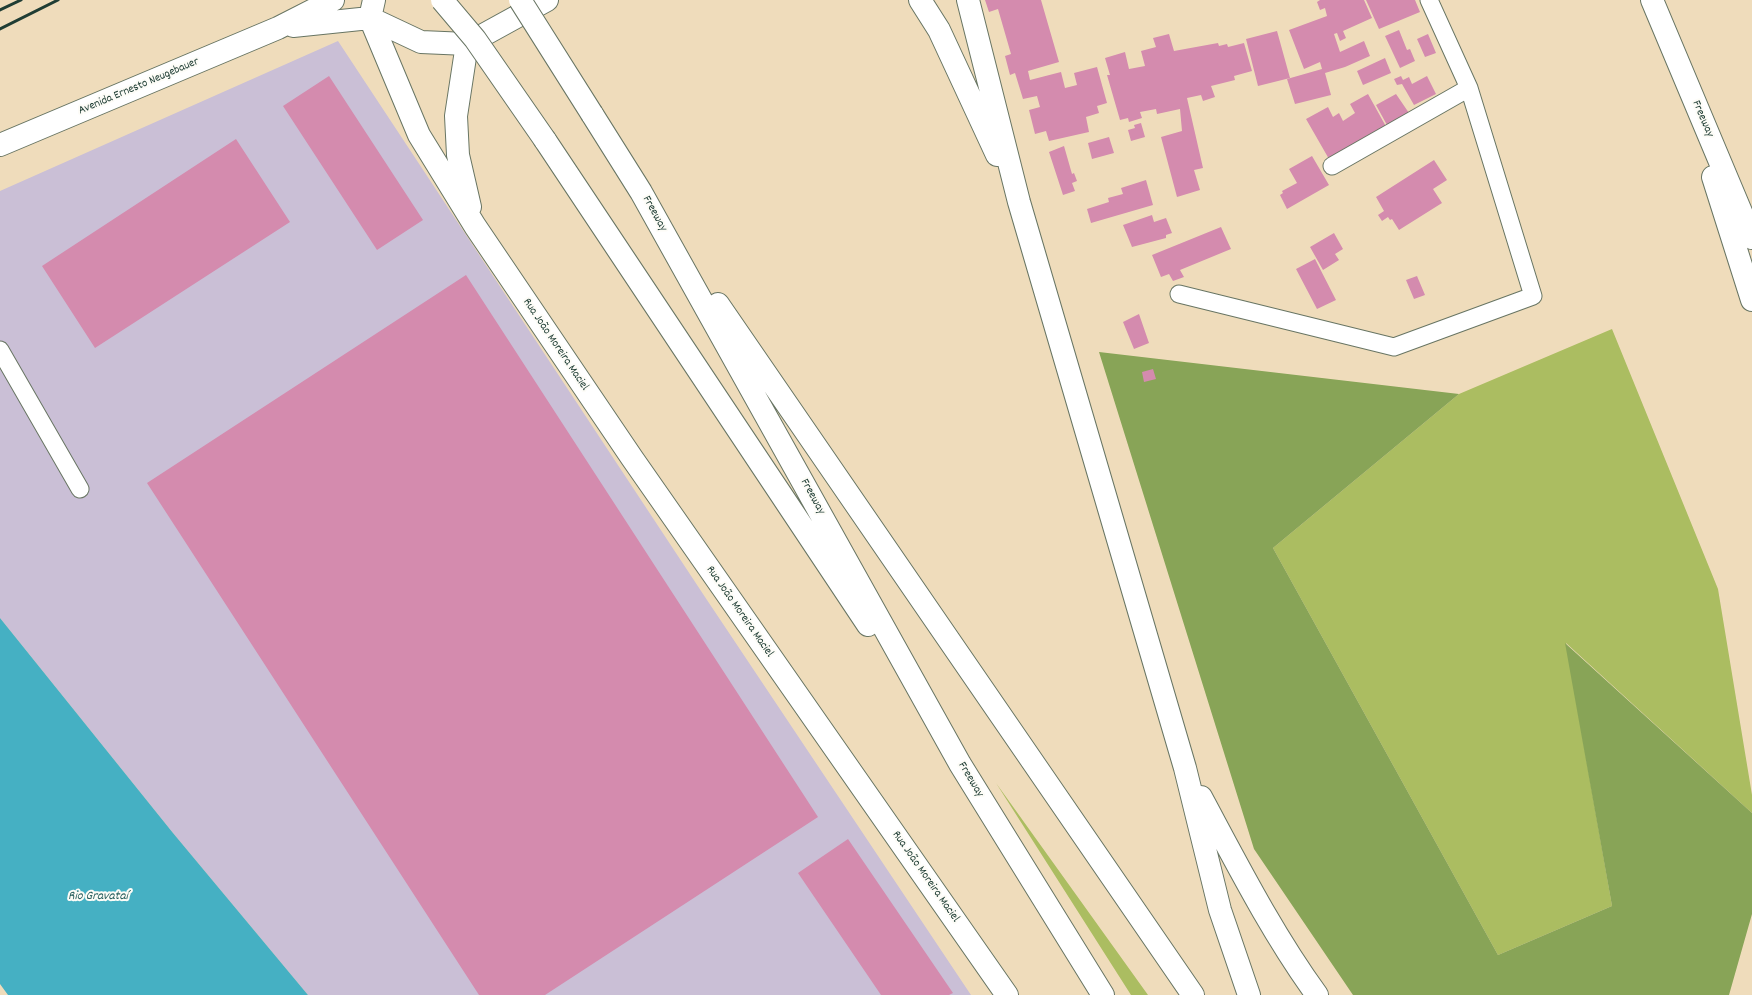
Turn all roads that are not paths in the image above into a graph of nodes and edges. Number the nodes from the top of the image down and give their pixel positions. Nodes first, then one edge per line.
1 (333, 0) edge
2 (442, 0) edge
3 (520, 0) edge
4 (547, 0) edge
5 (920, 0) edge
6 (968, 0) edge
7 (1429, 0) edge
8 (1652, 0) edge
9 (372, 9) edge
10 (278, 28) junction
11 (467, 44) junction
12 (1675, 56) junction
13 (1469, 88) junction
14 (0, 145) edge
15 (1332, 166) dead end
16 (642, 192) junction
17 (1019, 202) junction
18 (475, 226) junction
19 (1752, 238) edge
20 (1179, 294) dead end
21 (1752, 300) edge
22 (0, 350) edge
23 (80, 489) dead end
24 (960, 764) junction
25 (1185, 768) junction
26 (1007, 995) edge
27 (1103, 995) edge
28 (1193, 995) edge
29 (1249, 995) edge
30 (1317, 995) edge

1 - 10 main road, Avenida Ernesto Neugebauer
2 - 24 main road, bridge
3 - 16 main road, Freeway, bridge
4 - 11 main road
5 - 17 main road
6 - 17 main road
7 - 13 lane
8 - 12 main road, Freeway
9 - 10 main road, Avenida Ernesto Neugebauer
9 - 11 main road
9 - 18 main road, Rua João Moreira Maciel
10 - 14 main road, Avenida Ernesto Neugebauer
11 - 18 main road, Rua João Moreira Maciel
12 - 19 main road, Freeway
12 - 21 main road
13 - 15 lane
13 - 20 lane
16 - 24 main road, Freeway
16 - 28 main road
17 - 25 main road
18 - 26 main road, Rua João Moreira Maciel
22 - 23 lane
24 - 27 main road, Freeway
25 - 29 main road
25 - 30 main road

